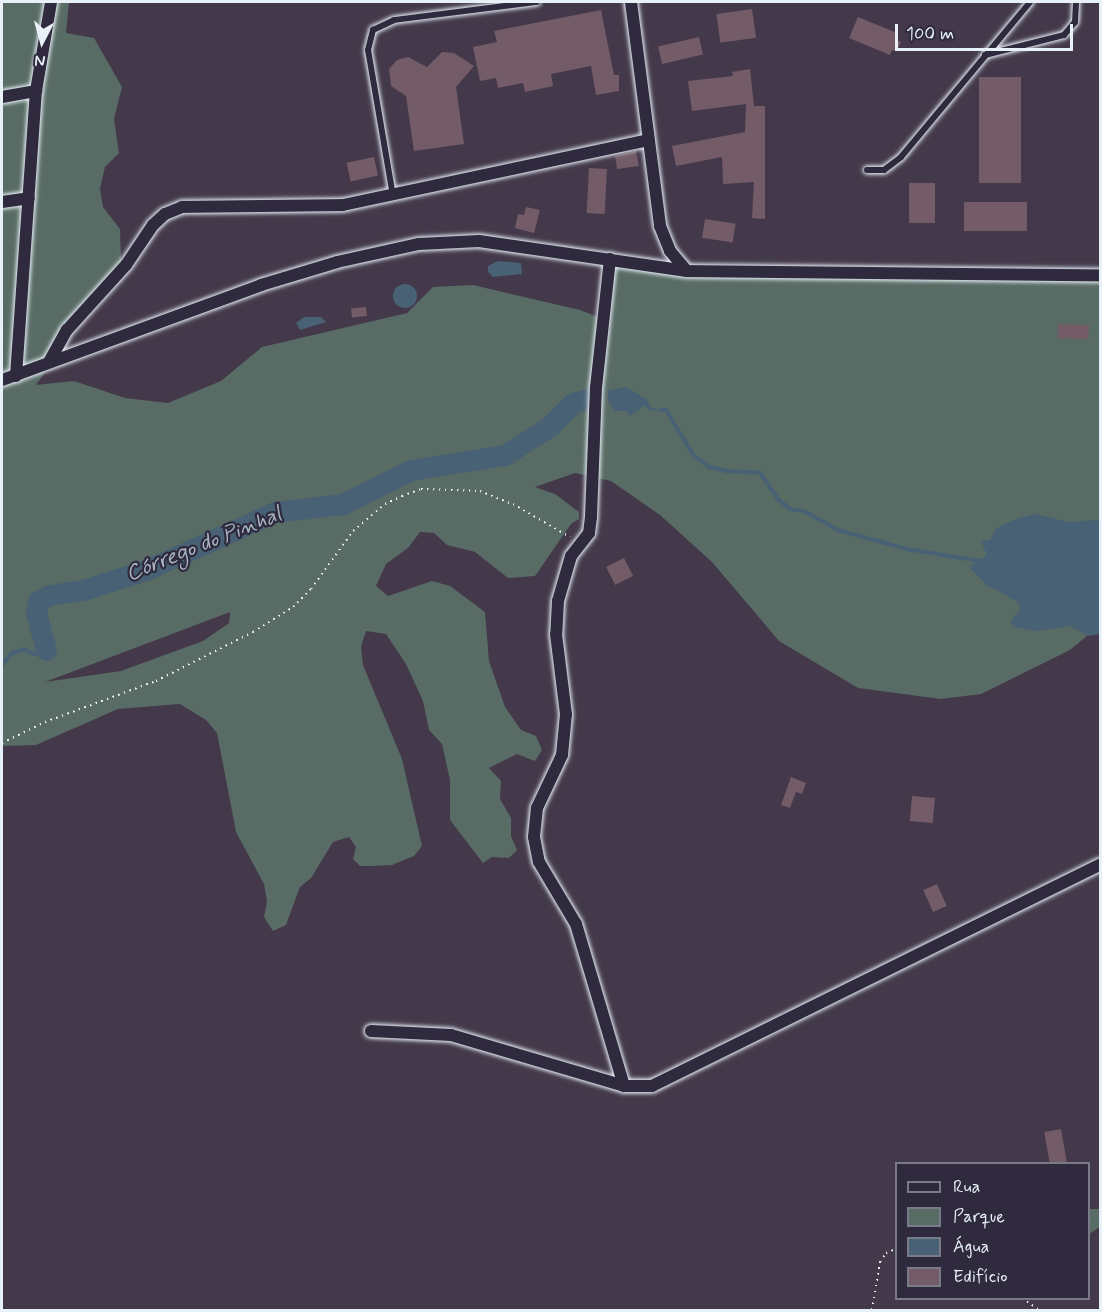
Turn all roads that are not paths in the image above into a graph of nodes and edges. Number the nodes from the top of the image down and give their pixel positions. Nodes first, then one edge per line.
1 (51, 2) edge
2 (537, 2) edge
3 (631, 2) edge
4 (1030, 2) edge
5 (1076, 2) edge
6 (985, 56) junction
7 (36, 91) junction
8 (2, 97) edge
9 (648, 140) junction
10 (867, 170) dead end
11 (393, 197) junction
12 (29, 198) junction
13 (2, 202) edge
14 (610, 259) junction
15 (687, 271) junction
16 (1101, 275) edge
17 (49, 362) junction
18 (16, 376) junction
19 (2, 381) edge
20 (1101, 865) edge
21 (370, 1031) dead end
22 (624, 1086) junction

1 - 7 street
2 - 11 lane
3 - 9 street
4 - 6 lane
5 - 6 lane
6 - 10 lane
7 - 8 street
7 - 12 street
9 - 11 street
9 - 15 street
11 - 17 street
12 - 13 street
12 - 18 street
14 - 15 street
14 - 17 street
14 - 22 street
15 - 16 street
17 - 18 street
18 - 19 street
20 - 22 street
21 - 22 street

